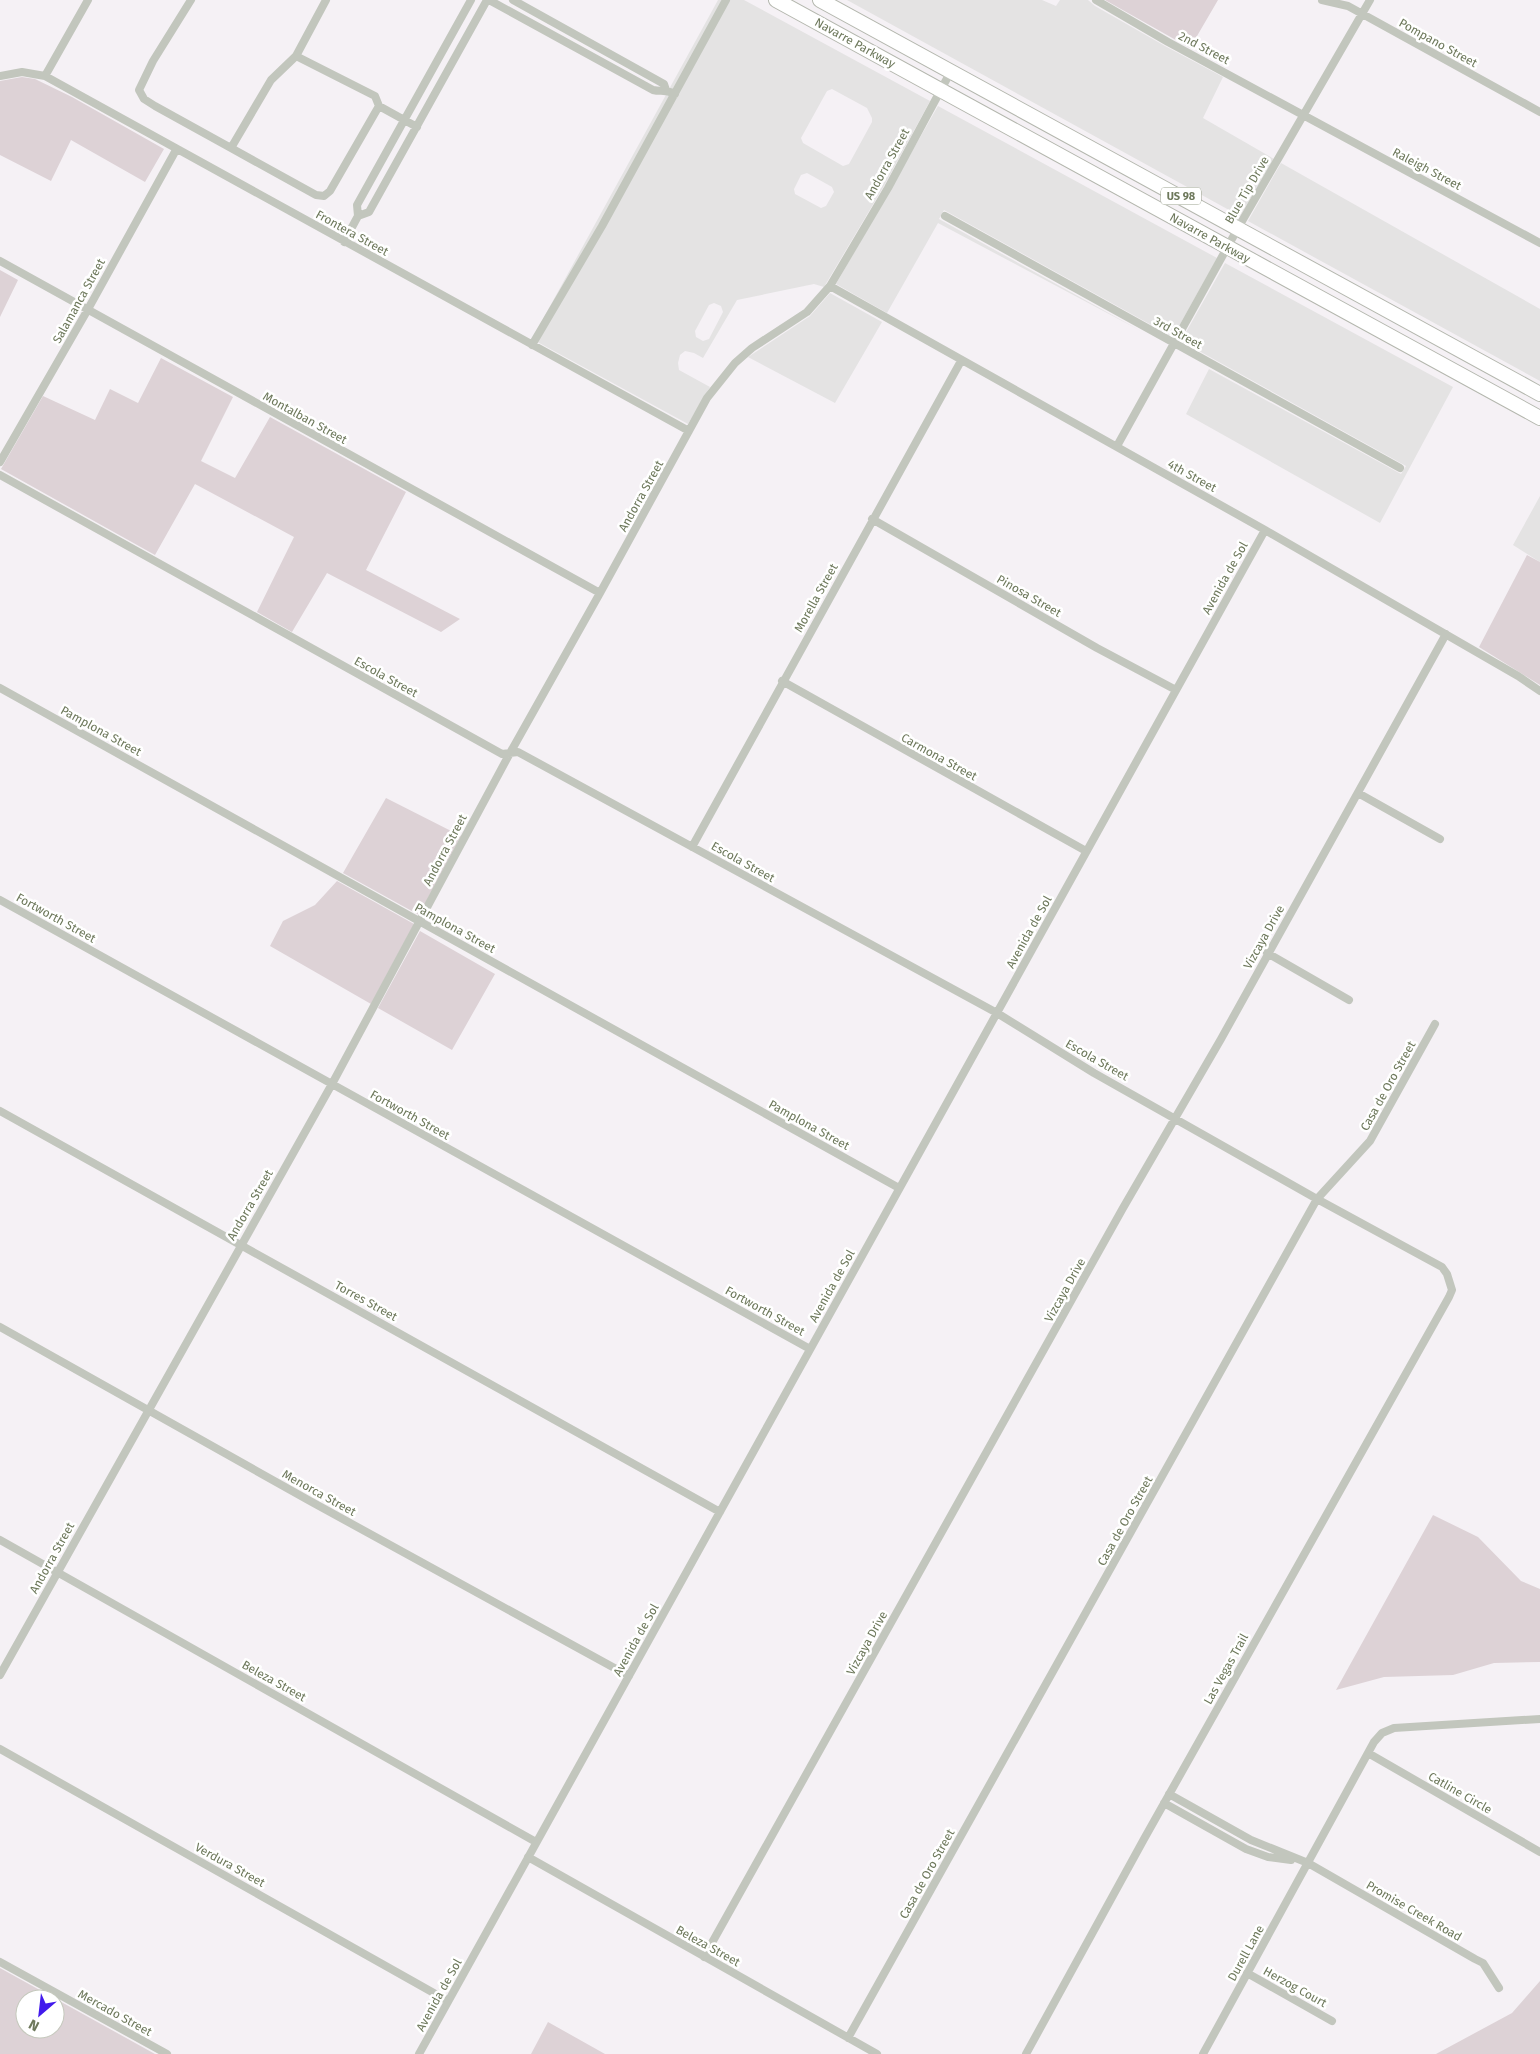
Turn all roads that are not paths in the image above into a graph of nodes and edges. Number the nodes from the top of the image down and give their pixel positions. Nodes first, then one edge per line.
1 (88, 0) edge
2 (190, 0) edge
3 (326, 0) edge
4 (471, 0) edge
5 (512, 0) edge
6 (726, 0) edge
7 (776, 0) edge
8 (820, 0) edge
9 (1096, 0) edge
10 (1322, 0) edge
11 (1370, 0) edge
12 (486, 2) edge
13 (1362, 16) junction
14 (296, 56) junction
15 (951, 71) junction
16 (0, 76) edge
17 (45, 76) junction
18 (666, 90) junction
19 (941, 90) junction
20 (675, 94) junction
21 (379, 106) junction
22 (1540, 112) edge
23 (1303, 116) junction
24 (405, 120) junction
25 (417, 127) junction
26 (231, 148) junction
27 (176, 150) junction
28 (358, 216) junction
29 (945, 216) dead end
30 (1238, 228) junction
31 (344, 242) junction
32 (1540, 243) edge
33 (1228, 248) junction
34 (0, 261) edge
35 (830, 286) junction
36 (87, 311) junction
37 (1174, 344) junction
38 (532, 345) junction
39 (961, 361) junction
40 (1441, 364) junction
41 (1540, 394) edge
42 (1540, 411) edge
43 (1540, 418) edge
44 (689, 431) junction
45 (1117, 446) junction
46 (0, 462) edge
47 (1400, 468) dead end
48 (0, 475) edge
49 (872, 520) junction
50 (1265, 530) junction
51 (600, 593) junction
52 (1446, 634) junction
53 (782, 681) junction
54 (0, 688) edge
55 (1176, 690) junction
56 (1540, 691) edge
57 (510, 753) junction
58 (1358, 793) junction
59 (1440, 839) dead end
60 (692, 847) junction
61 (1086, 851) junction
62 (0, 900) edge
63 (420, 921) junction
64 (1267, 954) junction
65 (1349, 1000) dead end
66 (997, 1013) junction
67 (1435, 1024) dead end
68 (332, 1084) junction
69 (0, 1111) edge
70 (1175, 1117) junction
71 (899, 1188) junction
72 (1318, 1199) junction
73 (240, 1244) junction
74 (1449, 1297) joint
75 (0, 1327) edge
76 (810, 1348) junction
77 (149, 1410) junction
78 (720, 1512) junction
79 (0, 1540) edge
80 (57, 1572) junction
81 (0, 1675) edge
82 (629, 1676) junction
83 (1540, 1719) edge
84 (0, 1749) edge
85 (1368, 1754) junction
86 (1169, 1794) junction
87 (1164, 1802) junction
88 (536, 1842) junction
89 (1540, 1852) edge
90 (528, 1857) junction
91 (1308, 1863) junction
92 (704, 1956) junction
93 (0, 1962) edge
94 (1247, 1973) junction
95 (1499, 1988) dead end
96 (448, 2001) junction
97 (1332, 2021) dead end
98 (848, 2038) junction
99 (167, 2054) edge
100 (419, 2054) edge
101 (877, 2054) edge
102 (1026, 2054) edge
103 (1203, 2054) edge

1 - 17 street
2 - 26 street
3 - 14 street
4 - 24 street
5 - 18 street
6 - 20 street
7 - 19 highway, Navarre Parkway / US 98
8 - 15 highway, Navarre Parkway / US 98
9 - 23 street, 2nd Street
10 - 13 street, Pompano Street
11 - 13 street, Blue Tip Drive
12 - 18 street
12 - 25 street
13 - 22 street, Pompano Street
13 - 23 street, Blue Tip Drive
14 - 21 street
14 - 26 street
15 - 19 street, Andorra Street
15 - 30 highway, Navarre Parkway / US 98
16 - 17 street, Frontera Street
17 - 27 street, Frontera Street
18 - 20 street
19 - 33 highway, Navarre Parkway / US 98
19 - 35 street, Andorra Street
20 - 38 street
21 - 24 street
21 - 26 street
23 - 30 street, Blue Tip Drive
23 - 32 street, Raleigh Street
24 - 25 street
24 - 28 street
25 - 28 street
27 - 31 street, Frontera Street
27 - 36 street, Salamanca Street
28 - 31 street
29 - 37 street, 3rd Street
30 - 33 street, Blue Tip Drive
30 - 41 highway, Navarre Parkway / US 98
31 - 38 street, Frontera Street
33 - 37 street, Blue Tip Drive
33 - 40 highway, Navarre Parkway / US 98
34 - 36 street, Montalban Street
35 - 39 street, 4th Street
35 - 44 street, Andorra Street
36 - 46 street, Salamanca Street
36 - 51 street, Montalban Street
37 - 45 street, Blue Tip Drive
37 - 47 street, 3rd Street
38 - 44 street, Frontera Street
39 - 45 street, 4th Street
39 - 49 street, Morella Street
40 - 42 highway
40 - 43 highway, Navarre Parkway / US 98
44 - 51 street, Andorra Street
45 - 50 street, 4th Street
48 - 57 street, Escola Street
49 - 53 street, Morella Street
49 - 55 street, Pinosa Street
50 - 52 street, 4th Street
50 - 55 street, Avenida de Sol
51 - 57 street, Andorra Street
52 - 56 street, 4th Street
52 - 58 street, Vizcaya Drive
53 - 60 street, Morella Street
53 - 61 street, Carmona Street
54 - 63 street, Pamplona Street
55 - 61 street, Avenida de Sol
57 - 60 street, Escola Street
57 - 63 street, Andorra Street
58 - 59 street
58 - 64 street, Vizcaya Drive
60 - 66 street, Escola Street
61 - 66 street, Avenida de Sol
62 - 68 street, Fortworth Street
63 - 68 street, Andorra Street
63 - 71 street, Pamplona Street
64 - 65 street
64 - 70 street, Vizcaya Drive
66 - 70 street, Escola Street
66 - 71 street, Avenida de Sol
67 - 72 street, Casa de Oro Street
68 - 73 street, Andorra Street
68 - 76 street, Fortworth Street
69 - 73 street, Torres Street
70 - 72 street, Escola Street
70 - 92 street, Vizcaya Drive
71 - 76 street, Avenida de Sol
72 - 74 street, Escola Street
72 - 98 street, Casa de Oro Street
73 - 77 street, Andorra Street
73 - 78 street, Torres Street
74 - 86 street, Las Vegas Trail
75 - 77 street, Menorca Street
76 - 78 street, Avenida de Sol
77 - 80 street, Andorra Street
77 - 82 street, Menorca Street
78 - 82 street, Avenida de Sol
79 - 80 street, Beleza Street
80 - 81 street, Andorra Street
80 - 88 street, Beleza Street
82 - 88 street, Avenida de Sol
83 - 85 street
84 - 96 street, Verdura Street
85 - 89 street, Catline Circle
85 - 91 street
86 - 87 street, Las Vegas Trail
86 - 91 street, Promise Creek Road
87 - 91 street, Promise Creek Road
87 - 102 street, Las Vegas Trail
88 - 90 street, Avenida de Sol
90 - 92 street, Beleza Street
90 - 96 street, Avenida de Sol
91 - 94 street, Durell Lane
91 - 95 street, Promise Creek Road
92 - 98 street, Beleza Street
93 - 99 street, Mercado Street
94 - 97 street, Herzog Court
94 - 103 street, Durell Lane
96 - 100 street, Avenida de Sol
98 - 101 street, Beleza Street

